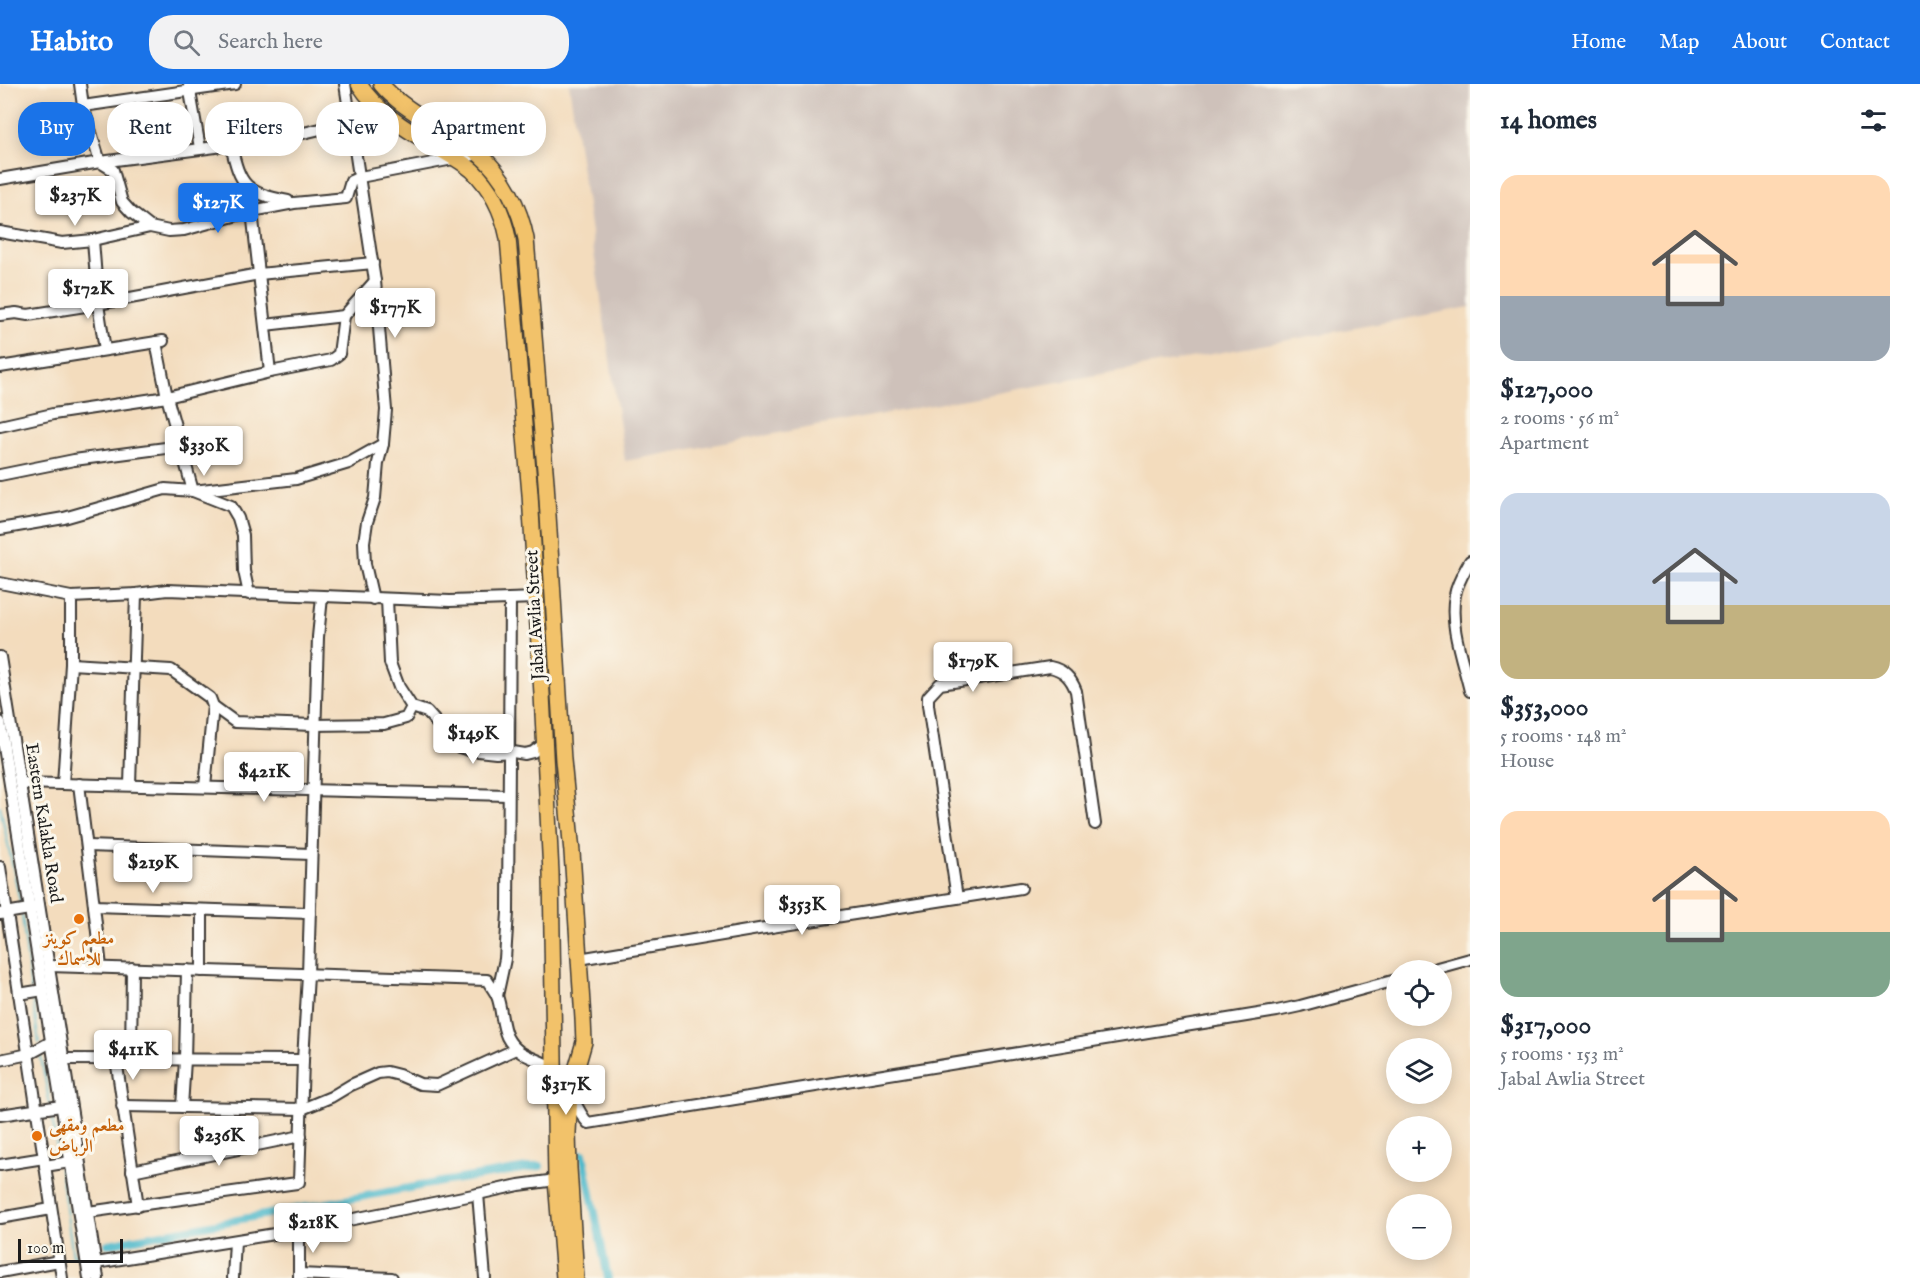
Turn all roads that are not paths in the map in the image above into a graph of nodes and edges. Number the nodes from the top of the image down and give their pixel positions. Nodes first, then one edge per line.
1 (80, 84) edge
2 (235, 84) edge
3 (345, 84) edge
4 (359, 84) edge
5 (381, 84) edge
6 (190, 87) edge
7 (82, 102) edge
8 (347, 102) edge
9 (95, 104) edge
10 (411, 109) edge
11 (95, 146) edge
12 (200, 147) junction
13 (205, 147) edge
14 (234, 156) edge
15 (356, 156) edge
16 (467, 156) edge
17 (481, 156) edge
18 (455, 158) junction
19 (100, 162) junction
20 (360, 177) junction
21 (0, 179) edge
22 (294, 203) junction
23 (252, 211) junction
24 (150, 226) junction
25 (0, 231) edge
26 (93, 240) junction
27 (373, 263) junction
28 (259, 274) junction
29 (375, 281) junction
30 (98, 304) junction
31 (0, 315) edge
32 (344, 316) junction
33 (265, 325) junction
34 (105, 350) junction
35 (0, 367) edge
36 (270, 372) junction
37 (167, 397) junction
38 (0, 426) edge
39 (383, 444) junction
40 (181, 446) junction
41 (0, 475) edge
42 (193, 491) junction
43 (0, 529) edge
44 (1470, 561) edge
45 (0, 584) edge
46 (136, 594) junction
47 (249, 594) junction
48 (70, 597) junction
49 (322, 597) junction
50 (537, 598) junction
51 (373, 599) junction
52 (387, 599) junction
53 (510, 600) junction
54 (0, 657) edge
55 (71, 664) junction
56 (134, 667) junction
57 (1470, 691) edge
58 (213, 706) junction
59 (412, 706) junction
60 (0, 722) edge
61 (316, 725) junction
62 (544, 744) junction
63 (508, 753) junction
64 (4, 767) edge
65 (20, 783) junction
66 (63, 784) junction
67 (80, 784) junction
68 (130, 785) junction
69 (205, 787) junction
70 (314, 790) junction
71 (508, 795) junction
72 (1095, 824) dead end
73 (88, 846) junction
74 (311, 854) junction
75 (0, 872) edge
76 (1021, 888) dead end
77 (957, 898) junction
78 (94, 906) junction
79 (35, 908) junction
80 (202, 910) junction
81 (4, 914) edge
82 (310, 914) junction
83 (579, 959) junction
84 (1470, 959) edge
85 (1452, 964) edge
86 (49, 966) junction
87 (101, 967) junction
88 (132, 968) junction
89 (187, 970) junction
90 (202, 971) junction
91 (308, 975) junction
92 (1386, 983) edge
93 (43, 990) junction
94 (19, 994) junction
95 (497, 996) junction
96 (51, 1042) junction
97 (516, 1049) junction
98 (28, 1054) junction
99 (0, 1059) edge
100 (63, 1059) junction
101 (116, 1059) junction
102 (131, 1059) junction
103 (185, 1060) junction
104 (303, 1060) junction
105 (554, 1068) junction
106 (570, 1091) junction
107 (62, 1106) junction
108 (122, 1106) junction
109 (182, 1107) junction
110 (302, 1109) junction
111 (37, 1110) junction
112 (0, 1115) edge
113 (301, 1136) junction
114 (44, 1162) junction
115 (70, 1162) junction
116 (0, 1165) edge
117 (132, 1171) junction
118 (556, 1180) junction
119 (478, 1194) junction
120 (138, 1206) junction
121 (51, 1209) junction
122 (88, 1212) junction
123 (0, 1218) edge
124 (299, 1230) junction
125 (235, 1240) junction
126 (59, 1262) junction
127 (96, 1263) junction
128 (0, 1272) edge
129 (299, 1276) edge
130 (1, 1278) edge
131 (62, 1278) edge
132 (89, 1278) edge
133 (98, 1278) edge
134 (234, 1278) edge
135 (392, 1278) edge
136 (485, 1278) edge
137 (564, 1278) edge
138 (576, 1278) edge

1 - 7 street
2 - 6 street
3 - 8 street
4 - 18 highway, Jabal Awlia Street
5 - 10 highway, Jabal Awlia Street
6 - 9 street
6 - 12 street
11 - 19 street
12 - 13 street
12 - 19 street
14 - 22 street
15 - 20 street
16 - 18 street
17 - 83 highway, Jabal Awlia Street
18 - 20 street
18 - 50 highway, Jabal Awlia Street
19 - 21 street
19 - 24 street
20 - 22 street
20 - 27 street
22 - 23 street
23 - 24 street
23 - 28 street
24 - 26 street
25 - 26 street
26 - 30 street
27 - 28 street
27 - 29 street
28 - 30 street
28 - 33 street
29 - 32 street
29 - 39 street
30 - 31 street
30 - 34 street
32 - 33 street
32 - 36 street
33 - 36 street
34 - 35 street
34 - 37 street
36 - 37 street
37 - 38 street
37 - 40 street
39 - 42 street
39 - 51 street
40 - 41 street
40 - 42 street
42 - 43 street
42 - 47 street
44 - 57 street
45 - 48 street
46 - 47 street
46 - 48 street
46 - 56 street
47 - 49 street
48 - 55 street
49 - 51 street
49 - 61 street
50 - 53 street
50 - 62 highway, Jabal Awlia Street
51 - 52 street
52 - 53 street
52 - 59 street
53 - 63 street
54 - 65 street, Eastern Kalakla Road
55 - 56 street
55 - 66 street
56 - 58 street
56 - 68 street
58 - 61 street
58 - 69 street
59 - 61 street
59 - 63 street
60 - 64 street, Eastern Kalakla Road
61 - 70 street
62 - 63 street
62 - 105 highway, Jabal Awlia Street
63 - 71 street
64 - 79 street, Eastern Kalakla Road
65 - 66 street
65 - 79 street, Eastern Kalakla Road
66 - 67 street
67 - 68 street
67 - 73 street
68 - 69 street
69 - 70 street
70 - 71 street
70 - 74 street
71 - 95 street
72 - 77 street
73 - 74 street
73 - 78 street
74 - 82 street
75 - 81 street
76 - 77 street
77 - 83 street
78 - 80 street
78 - 87 street
79 - 81 street
79 - 86 street, Eastern Kalakla Road
79 - 93 street, Eastern Kalakla Road
80 - 82 street
80 - 90 street
81 - 94 street
82 - 91 street
83 - 106 highway, Jabal Awlia Street
84 - 85 street
86 - 87 street
86 - 100 street, Eastern Kalakla Road
87 - 88 street
88 - 89 street
88 - 102 street
89 - 90 street
89 - 103 street
90 - 91 street
91 - 95 street
91 - 104 street
92 - 106 street
93 - 94 street
93 - 96 street, Eastern Kalakla Road
94 - 98 street
95 - 97 street
96 - 98 street
96 - 107 street, Eastern Kalakla Road
97 - 105 street
97 - 110 street
98 - 99 street
98 - 111 street
100 - 101 street
100 - 122 street, Eastern Kalakla Road
101 - 102 street
101 - 108 street
102 - 103 street
103 - 104 street
103 - 109 street
104 - 110 street
105 - 106 street
105 - 118 highway, Jabal Awlia Street
106 - 138 highway, Jabal Awlia Street
107 - 111 street
107 - 115 street, Eastern Kalakla Road
108 - 109 street
108 - 117 street
109 - 110 street
110 - 113 street
111 - 112 street
111 - 114 street
113 - 117 street
113 - 120 street
114 - 115 street
114 - 116 street
114 - 121 street
115 - 132 street, Eastern Kalakla Road
117 - 120 street
118 - 119 street
118 - 137 highway, Jabal Awlia Street
119 - 124 street
119 - 136 street
120 - 122 street
121 - 123 street
121 - 126 street
122 - 127 street, Eastern Kalakla Road
124 - 125 street
124 - 129 street
125 - 127 street
125 - 134 street
126 - 128 street
126 - 131 street
127 - 133 street, Eastern Kalakla Road
128 - 130 street
129 - 135 street

